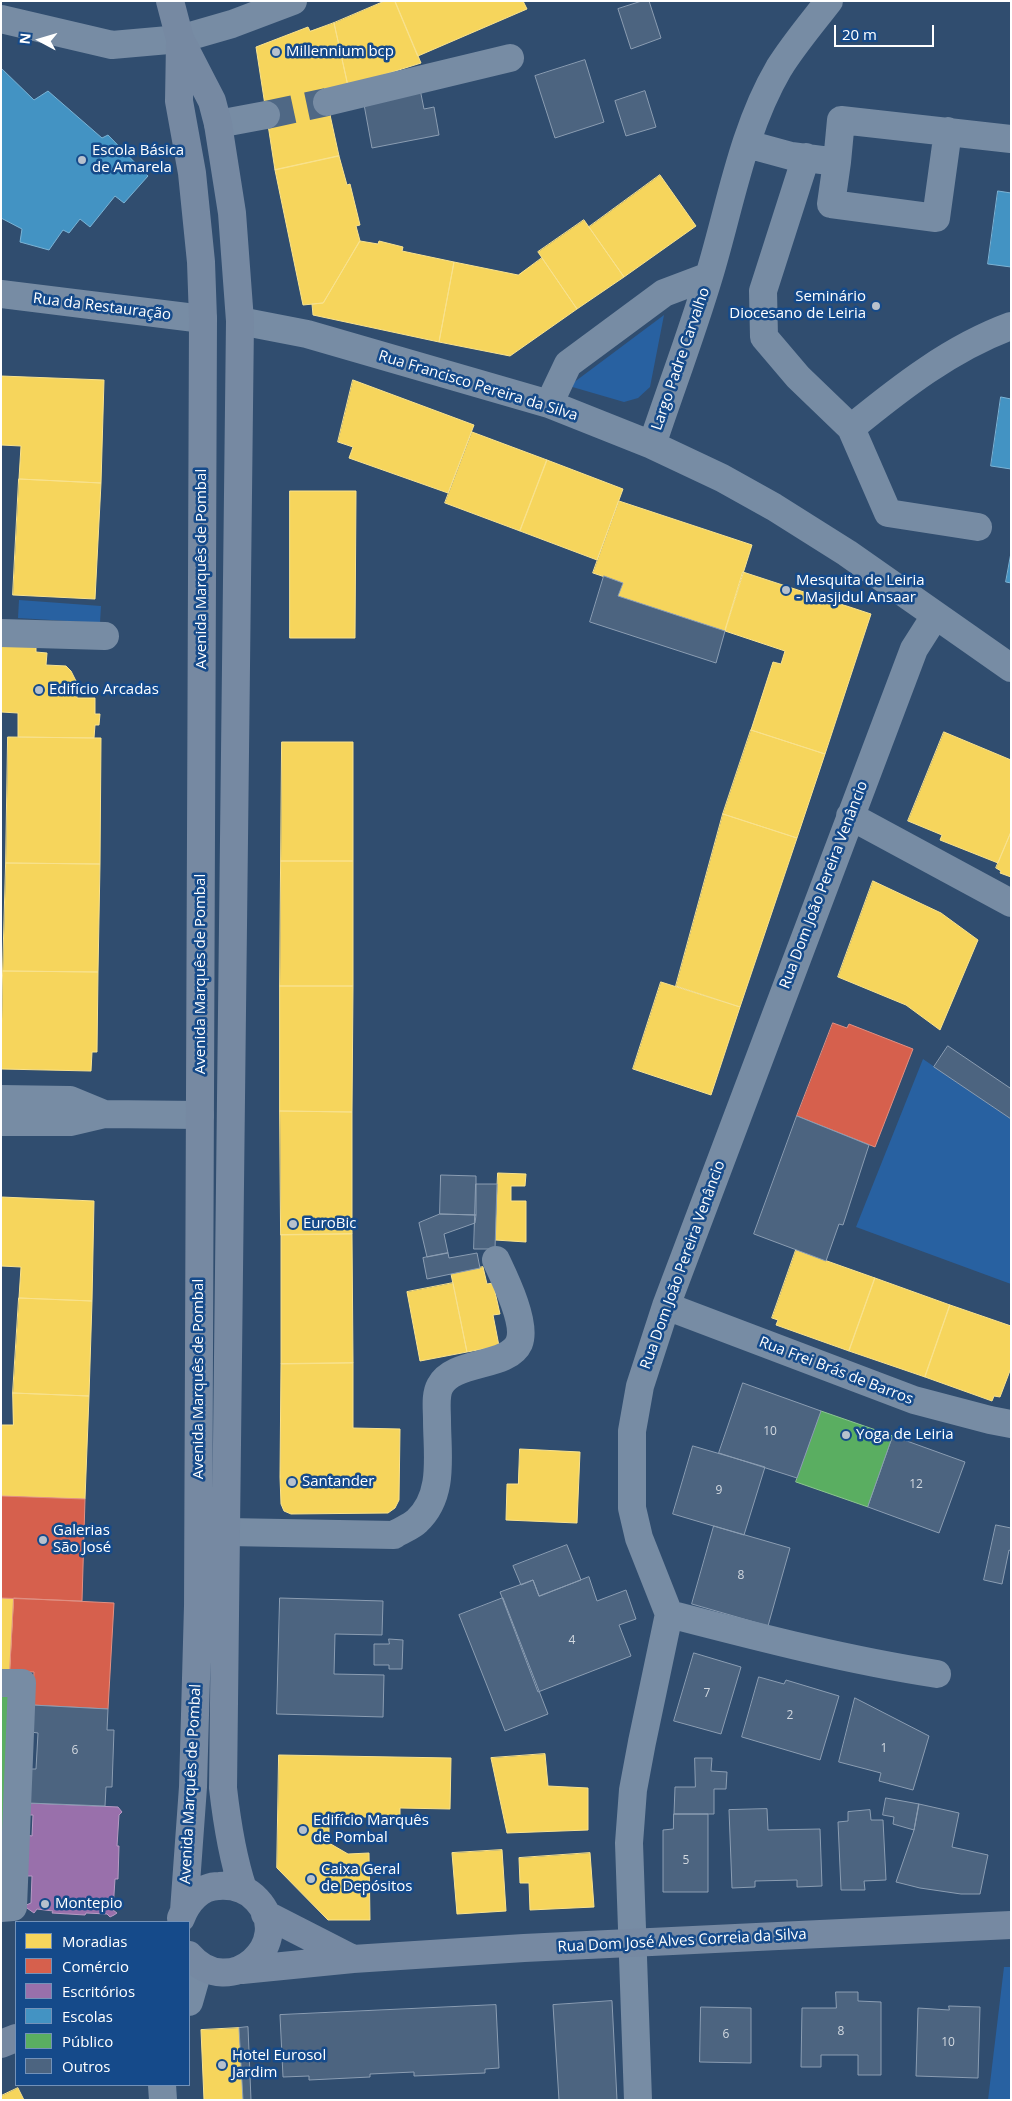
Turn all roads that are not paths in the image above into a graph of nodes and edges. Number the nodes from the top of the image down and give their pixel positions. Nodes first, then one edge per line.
1 (170, 1) edge
2 (293, 1) edge
3 (829, 1) edge
4 (1, 19) edge
5 (180, 39) junction
6 (510, 58) dead end
7 (327, 102) tunnel mouth
8 (266, 114) tunnel mouth
9 (218, 124) junction
10 (948, 131) junction
11 (1011, 138) edge
12 (746, 144) junction
13 (806, 157) junction
14 (836, 162) junction
15 (709, 276) junction
16 (1, 294) edge
17 (203, 319) junction
18 (240, 321) junction
19 (1011, 326) edge
20 (548, 404) junction
21 (851, 428) junction
22 (652, 444) junction
23 (978, 527) dead end
24 (935, 616) junction
25 (1, 633) edge
26 (105, 636) dead end
27 (1011, 668) edge
28 (850, 816) junction
29 (1011, 903) edge
30 (1, 1099) edge
31 (104, 1114) junction
32 (200, 1115) junction
33 (1, 1122) edge
34 (496, 1260) dead end
35 (666, 1306) junction
36 (1011, 1424) edge
37 (227, 1532) junction
38 (669, 1614) junction
39 (937, 1674) dead end
40 (1, 1683) edge
41 (243, 1889) junction
42 (1, 1908) edge
43 (265, 1914) junction
44 (182, 1917) edge
45 (1011, 1925) edge
46 (631, 1944) junction
47 (190, 1956) edge
48 (353, 1958) junction
49 (232, 1972) junction
50 (191, 1989) edge
51 (15, 2038) edge
52 (1, 2044) edge
53 (162, 2086) edge
54 (163, 2100) edge
55 (638, 2100) edge

1 - 5 main road, Avenida Marquês de Pombal
2 - 5 street
3 - 12 street
4 - 5 street
5 - 9 main road, Avenida Marquês de Pombal
5 - 17 main road, Avenida Marquês de Pombal
6 - 7 street
8 - 9 street
9 - 18 main road, Avenida Marquês de Pombal
10 - 11 street
10 - 14 street
10 - 14 street
12 - 13 street
12 - 15 street
13 - 14 street
13 - 21 street
15 - 20 street, Largo Padre Carvalho
15 - 22 street, Largo Padre Carvalho
16 - 17 street, Rua da Restauração
17 - 18 main road
17 - 32 main road, Avenida Marquês de Pombal
18 - 20 street, Rua Francisco Pereira da Silva
18 - 37 main road, Avenida Marquês de Pombal
19 - 21 street
20 - 22 street, Rua Francisco Pereira da Silva
21 - 23 street
22 - 24 street, Rua Francisco Pereira da Silva
24 - 27 street, Rua Francisco Pereira da Silva
24 - 28 street, Rua Dom João Pereira Venâncio
25 - 26 street
28 - 29 street
28 - 35 street, Rua Dom João Pereira Venâncio
30 - 31 street
31 - 32 street
31 - 33 street
32 - 44 main road, Avenida Marquês de Pombal
34 - 37 street
35 - 36 street, Rua Frei Brás de Barros
35 - 38 street, Rua Dom João Pereira Venâncio
37 - 41 main road, Avenida Marquês de Pombal
38 - 39 street
38 - 46 street
40 - 42 street
41 - 43 main road
41 - 44 main road
43 - 48 main road, Rua Dom José Alves Correia da Silva
43 - 49 main road
45 - 46 main road, Rua Dom José Alves Correia da Silva
46 - 48 main road, Rua Dom José Alves Correia da Silva
46 - 55 street
47 - 49 main road
48 - 49 main road, Rua Dom José Alves Correia da Silva
49 - 50 main road, Rua Dom José Alves Correia da Silva
51 - 52 main road
53 - 54 street

